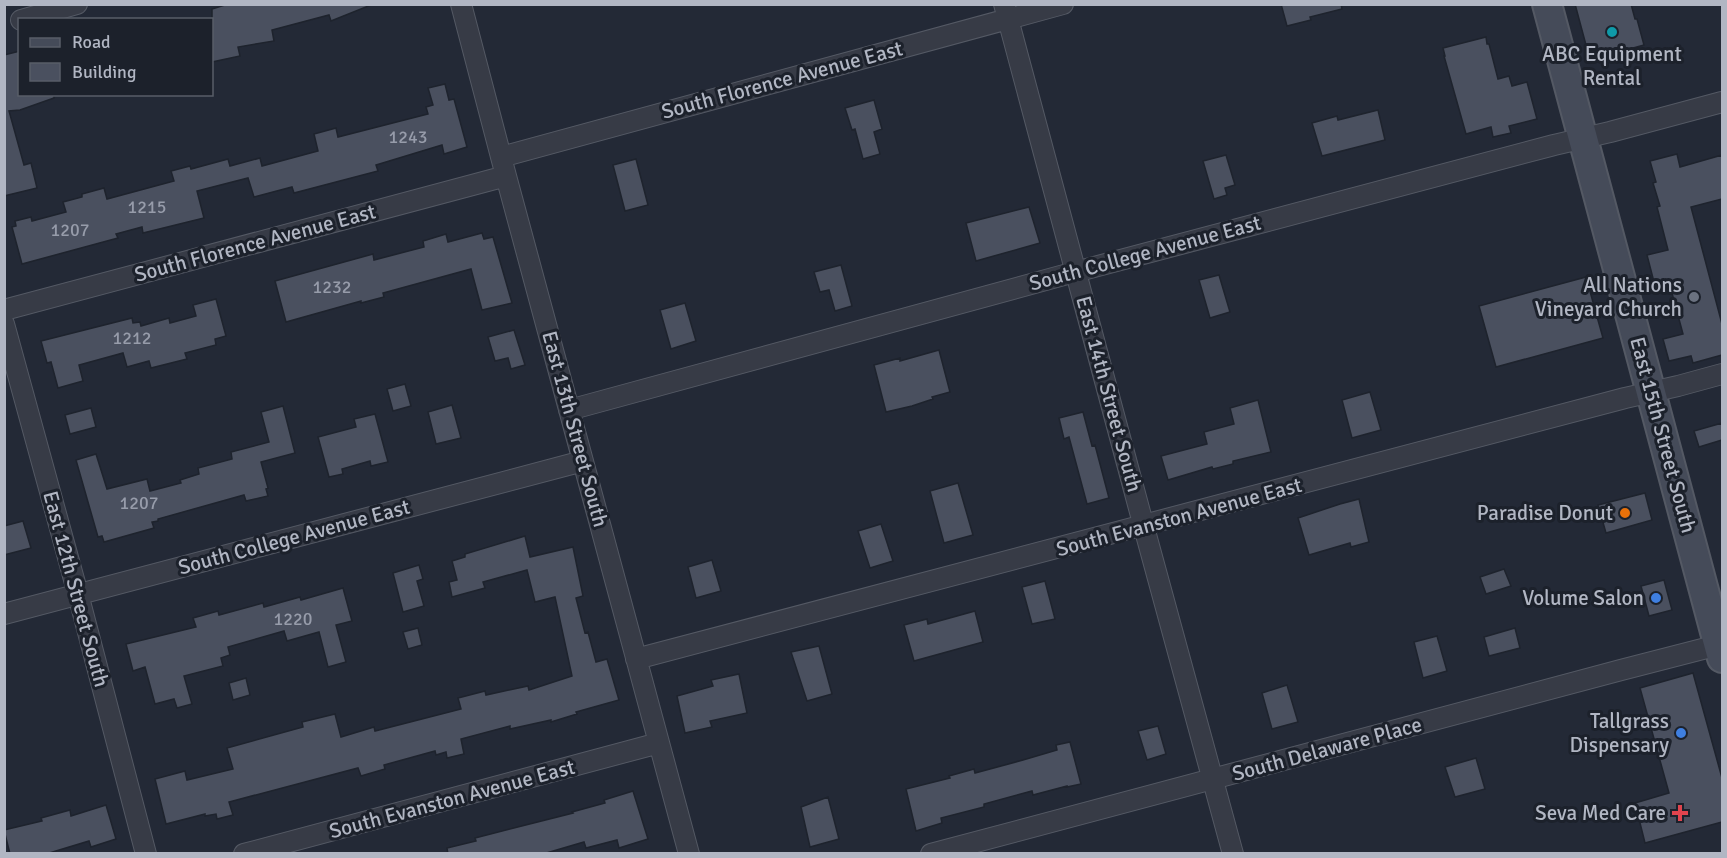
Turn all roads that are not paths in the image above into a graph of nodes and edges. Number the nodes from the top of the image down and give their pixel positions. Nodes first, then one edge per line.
1 (77, 4) edge
2 (461, 4) edge
3 (1063, 4) edge
4 (1547, 4) edge
5 (1006, 12) edge
6 (27, 18) edge
7 (1722, 102) edge
8 (1583, 138) junction
9 (503, 166) junction
10 (1075, 272) junction
11 (4, 310) edge
12 (4, 324) edge
13 (1722, 374) edge
14 (1651, 392) junction
15 (569, 410) junction
16 (583, 461) junction
17 (1144, 526) junction
18 (78, 594) junction
19 (4, 614) edge
20 (1721, 649) edge
21 (636, 659) junction
22 (659, 743) junction
23 (1214, 779) junction
24 (146, 854) edge
25 (244, 854) edge
26 (689, 854) edge
27 (932, 854) edge
28 (1233, 854) edge

1 - 6 street
2 - 9 street, East 13th Street South
3 - 5 street, South Florence Avenue East
4 - 8 main road, East 15th Street South
5 - 9 street, South Florence Avenue East
5 - 10 street, East 14th Street South
7 - 8 street, South College Avenue East
8 - 10 street, South College Avenue East
8 - 14 main road, East 15th Street South
9 - 11 street, South Florence Avenue East
9 - 15 street, East 13th Street South
10 - 15 street, South College Avenue East
10 - 17 street, East 14th Street South
12 - 18 street, East 12th Street South
13 - 14 street, South Evanston Avenue East
14 - 17 street, South Evanston Avenue East
14 - 20 main road, East 15th Street South
15 - 16 street, East 13th Street South
16 - 18 street, South College Avenue East
16 - 21 street, East 13th Street South
17 - 21 street, South Evanston Avenue East
17 - 23 street, East 14th Street South
18 - 19 street, South College Avenue East
18 - 24 street, East 12th Street South
20 - 23 street, South Delaware Place
21 - 22 street, East 13th Street South
22 - 25 street, South Evanston Avenue East
22 - 26 street, East 13th Street South
23 - 27 street, South Delaware Place
23 - 28 street, East 14th Street South

